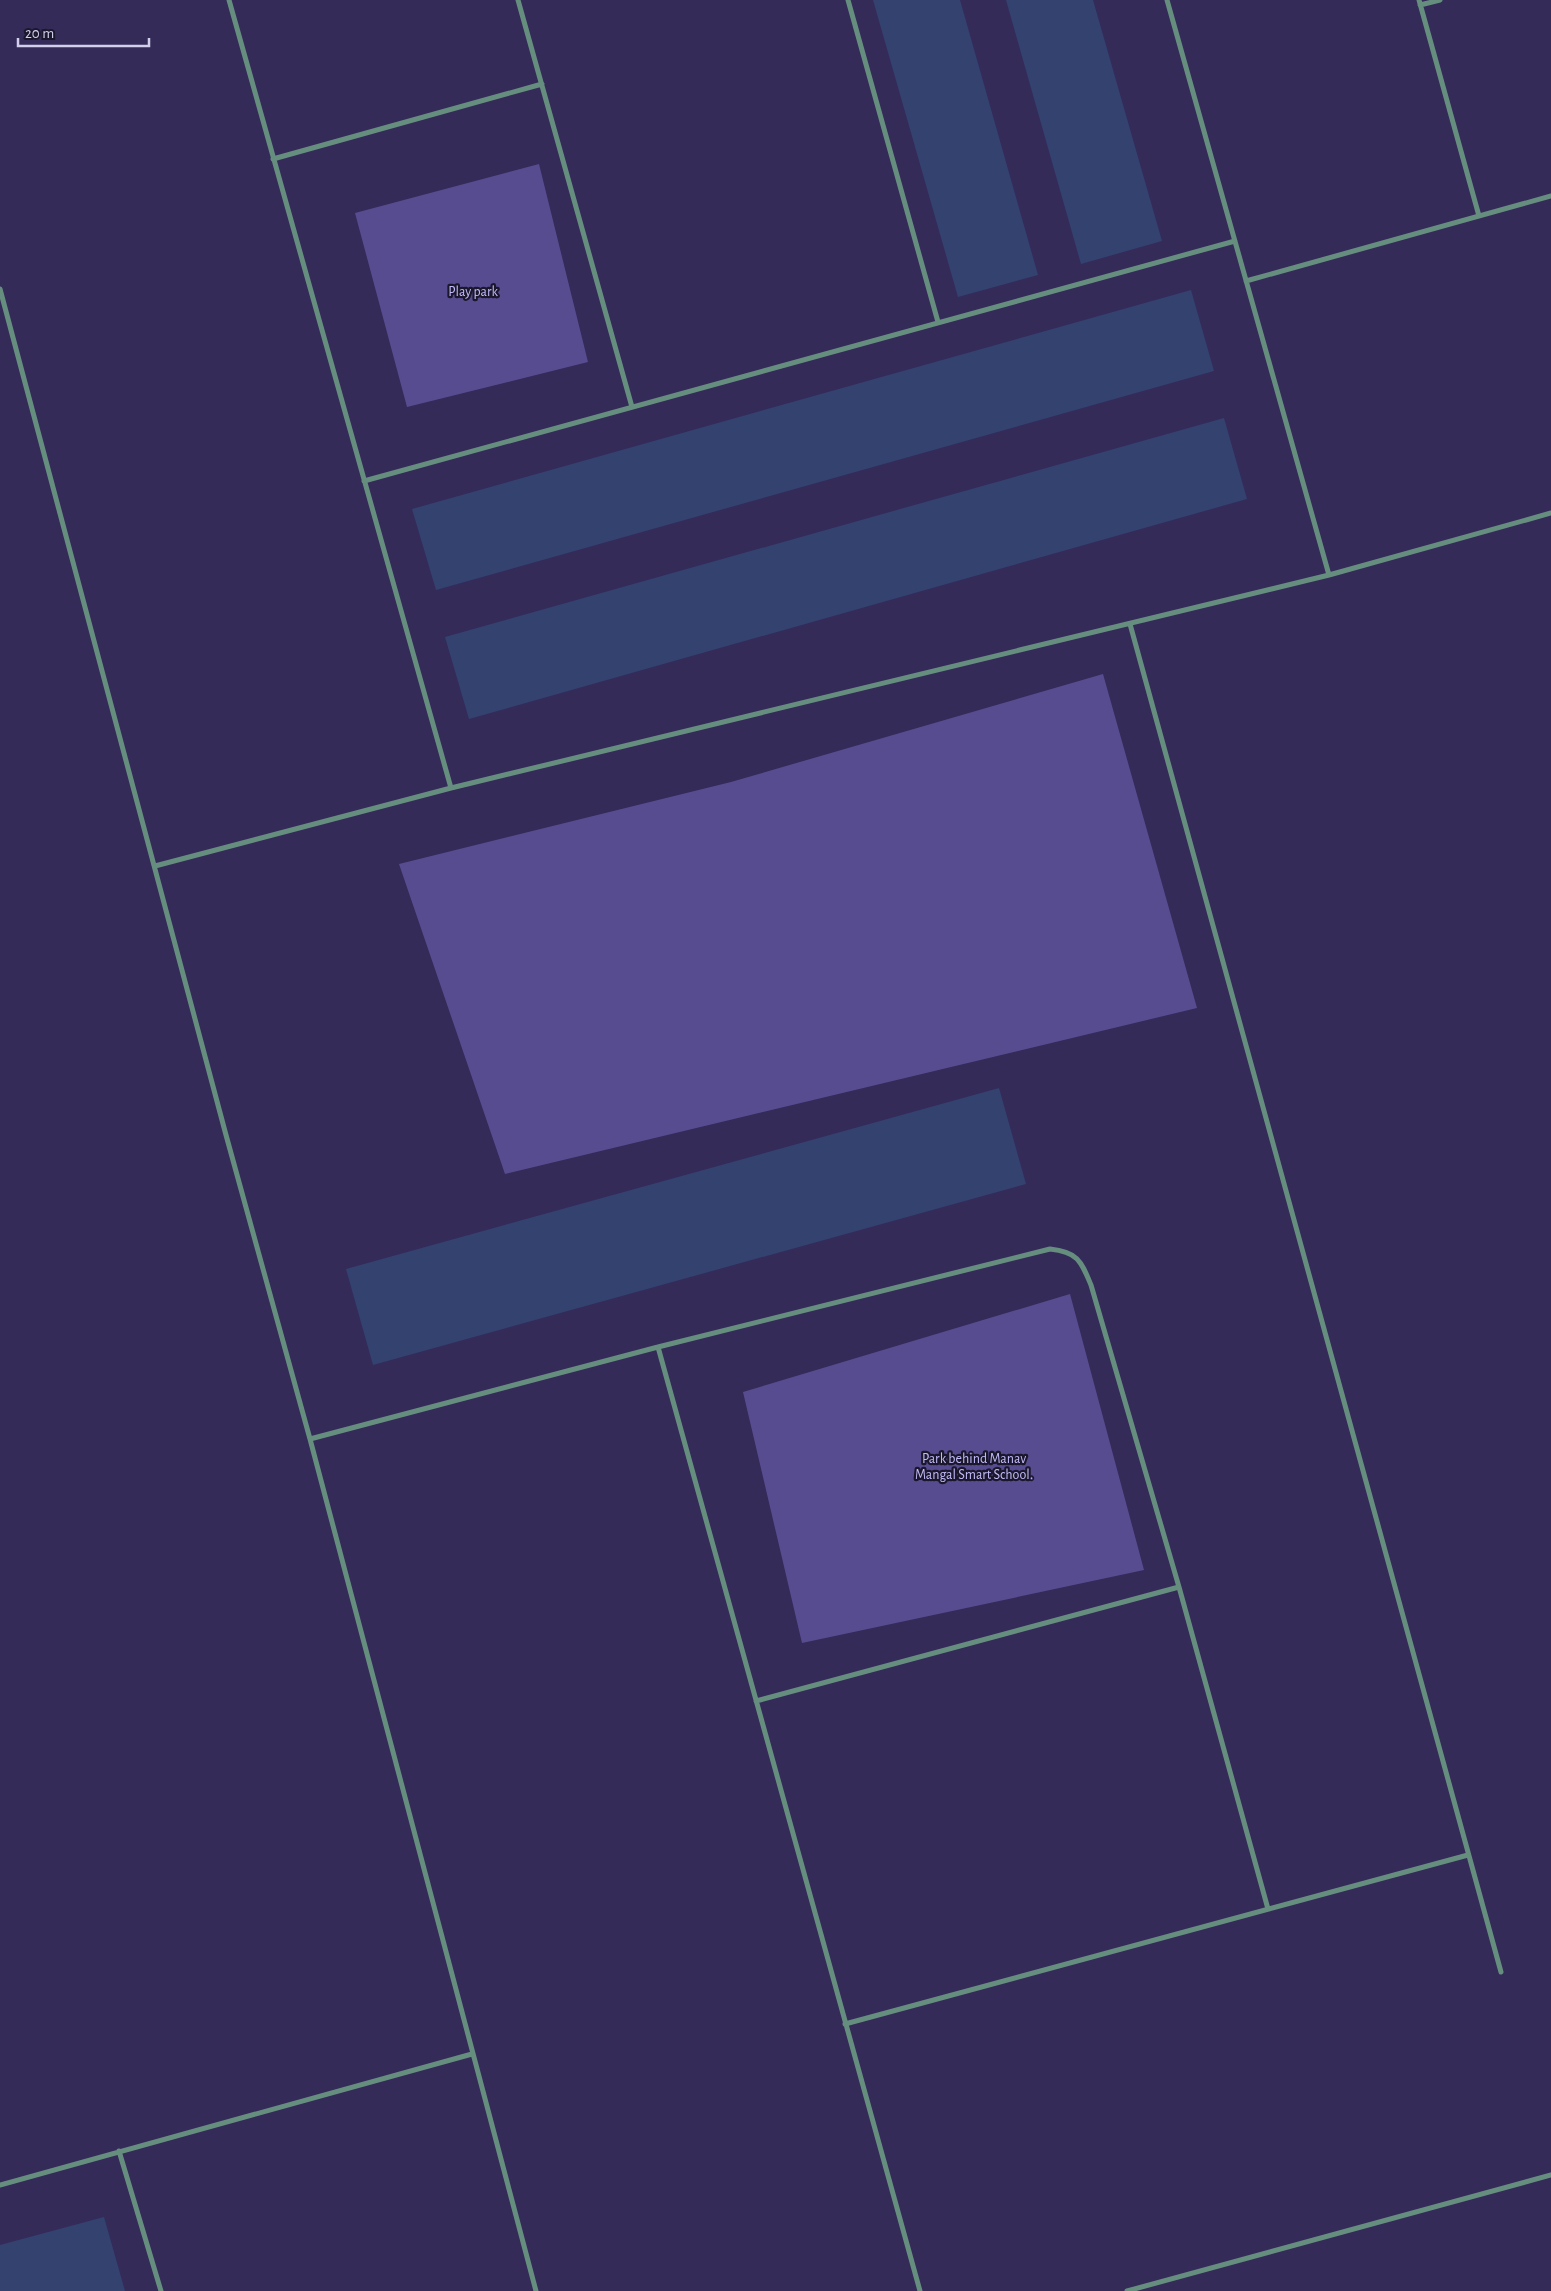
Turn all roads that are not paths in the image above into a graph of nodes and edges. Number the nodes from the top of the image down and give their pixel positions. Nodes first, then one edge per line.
1 (229, 0) edge
2 (518, 0) edge
3 (848, 0) edge
4 (1167, 0) edge
5 (1440, 0) edge
6 (1419, 2) edge
7 (542, 84) junction
8 (274, 159) junction
9 (1551, 196) edge
10 (1479, 216) junction
11 (1235, 241) junction
12 (1246, 280) junction
13 (0, 289) edge
14 (938, 322) junction
15 (632, 406) junction
16 (364, 481) junction
17 (1551, 513) edge
18 (1329, 575) junction
19 (1130, 624) junction
20 (451, 788) junction
21 (156, 866) junction
22 (658, 1347) junction
23 (310, 1438) junction
24 (1179, 1588) junction
25 (756, 1702) junction
26 (1468, 1855) junction
27 (1268, 1910) junction
28 (1501, 1972) dead end
29 (845, 2024) junction
30 (472, 2054) junction
31 (119, 2151) junction
32 (1551, 2175) edge
33 (0, 2185) edge
34 (161, 2291) edge
35 (536, 2291) edge
36 (920, 2291) edge
37 (1127, 2291) edge

1 - 8 street
2 - 7 street
3 - 14 street
4 - 11 street
5 - 6 street
6 - 10 street
7 - 8 street
7 - 15 street
8 - 16 street
9 - 10 street
10 - 12 street
11 - 12 street
11 - 14 street
12 - 18 street
13 - 21 street
14 - 15 street
15 - 16 street
16 - 20 street
17 - 18 street
18 - 19 street
19 - 20 street
19 - 26 street
20 - 21 street
21 - 23 street
22 - 23 street
22 - 24 street
22 - 25 street
23 - 30 street
24 - 25 street
24 - 27 street
25 - 29 street
26 - 27 street
26 - 28 street
27 - 29 street
29 - 36 street
30 - 31 street
30 - 35 street
31 - 33 street
31 - 34 street
32 - 37 street

